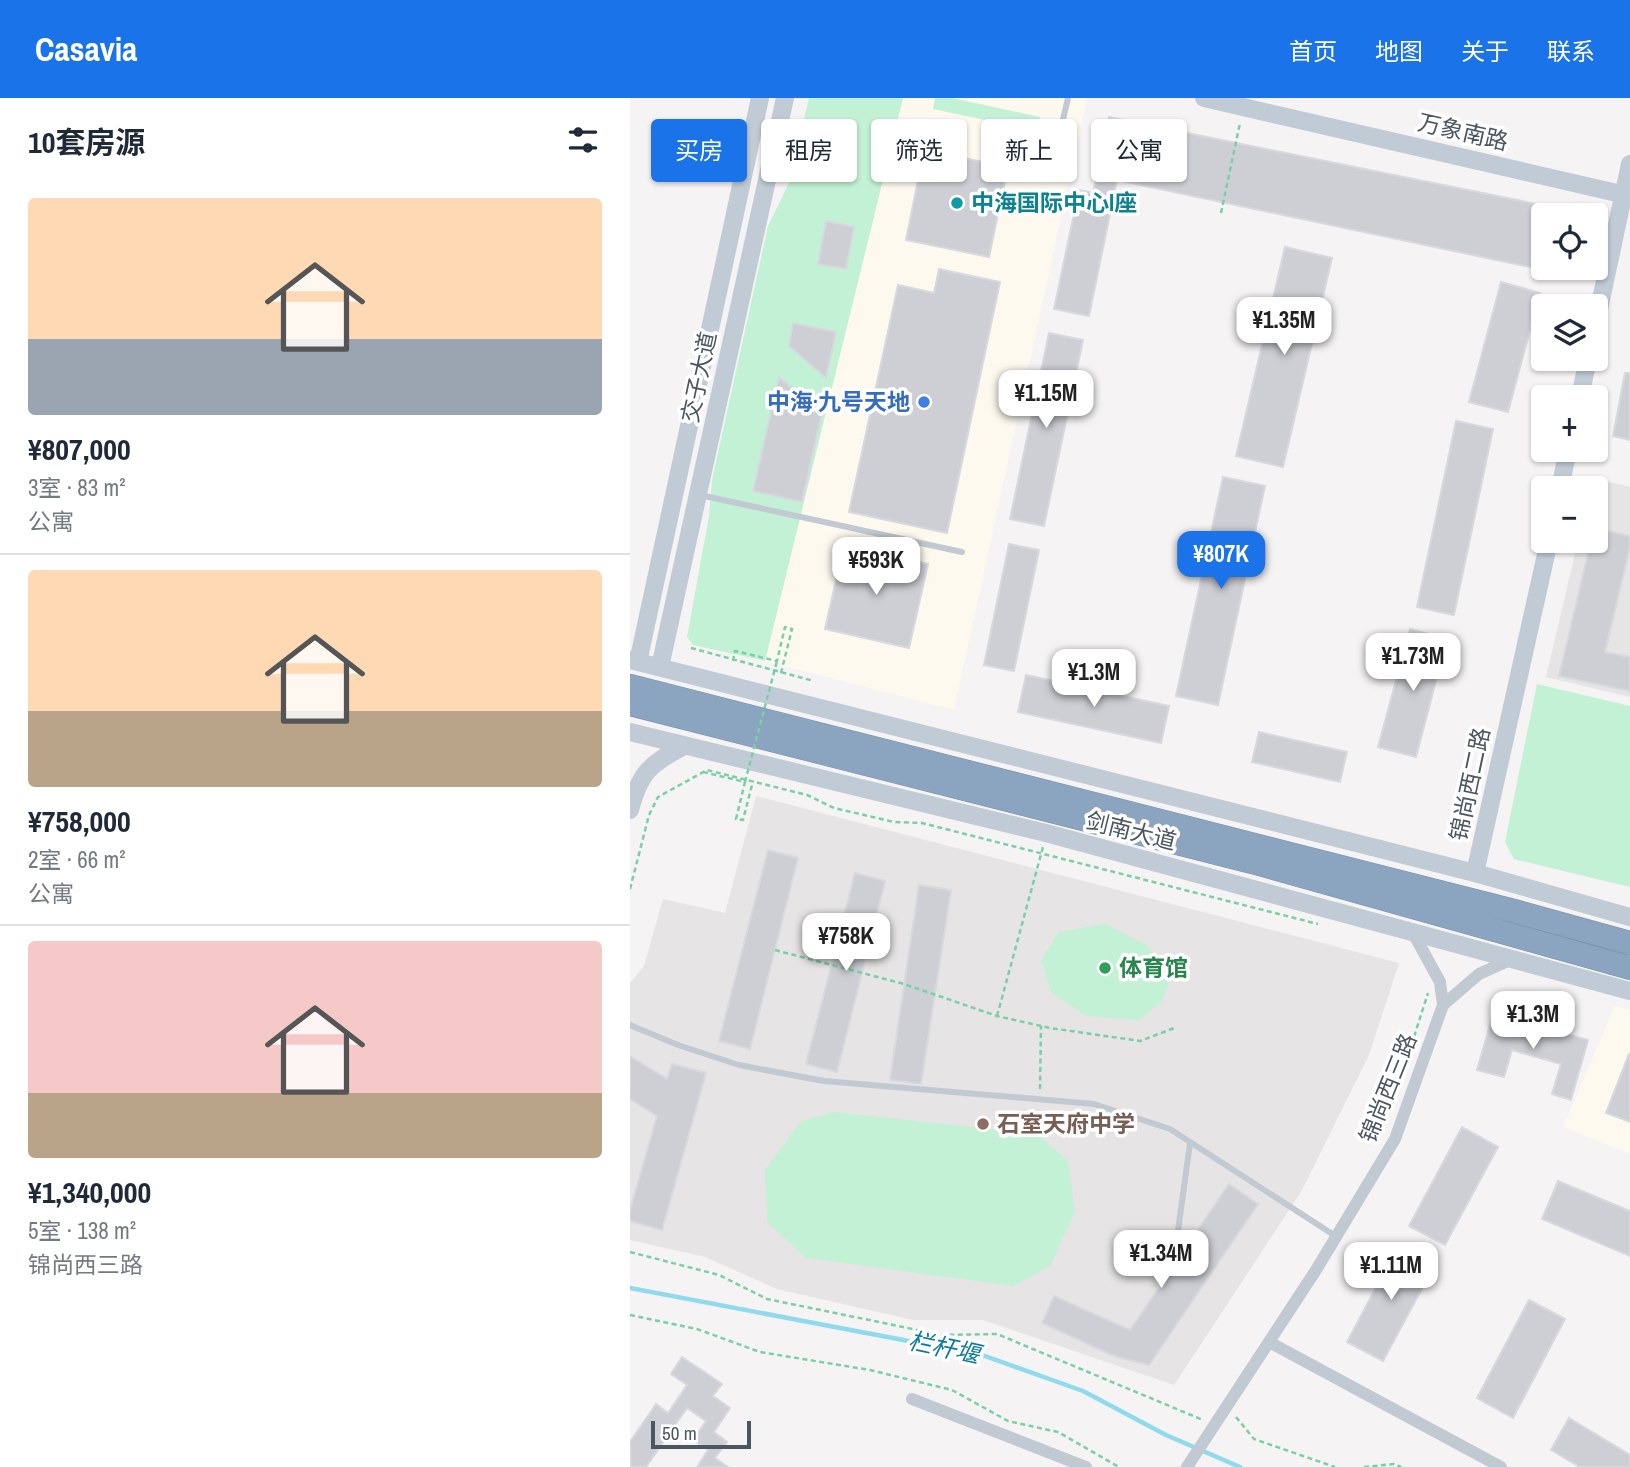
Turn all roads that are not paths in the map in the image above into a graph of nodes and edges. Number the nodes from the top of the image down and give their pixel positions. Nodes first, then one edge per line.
1 (760, 98) edge
2 (785, 98) edge
3 (1068, 98) edge
4 (1204, 98) edge
5 (1063, 119) edge
6 (1630, 164) edge
7 (1627, 195) edge
8 (1603, 294) edge
9 (698, 495) junction
10 (962, 552) dead end
11 (1546, 553) edge
12 (634, 661) edge
13 (660, 667) junction
14 (630, 686) edge
15 (630, 704) edge
16 (630, 732) edge
17 (684, 746) junction
18 (630, 810) edge
19 (1252, 862) junction
20 (1475, 873) junction
21 (1561, 897) junction
22 (1292, 900) junction
23 (1518, 912) junction
24 (1630, 917) edge
25 (1411, 930) junction
26 (1630, 943) edge
27 (1514, 958) junction
28 (1630, 968) edge
29 (1630, 991) edge
30 (1443, 1005) junction
31 (630, 1024) edge
32 (1190, 1143) junction
33 (1337, 1237) junction
34 (1174, 1260) dead end
35 (1269, 1342) junction
36 (912, 1399) dead end
37 (1191, 1462) edge
38 (1086, 1467) edge
39 (1501, 1467) edge

1 - 12 main road, 交子大道
2 - 9 main road, 交子大道
3 - 5 lane
4 - 7 main road, 万象南路
6 - 7 main road
7 - 8 main road
9 - 10 lane
9 - 13 main road, 交子大道
11 - 20 main road, 锦尚西二路
12 - 13 main road
13 - 20 main road
14 - 23 highway, 剑南大道
15 - 19 highway, 剑南大道
16 - 17 main road
17 - 18 main road
17 - 22 main road
19 - 22 main road
19 - 28 highway, 剑南大道
20 - 21 main road
21 - 23 main road
21 - 24 main road
22 - 25 main road
23 - 26 highway, 剑南大道
25 - 27 main road
25 - 30 street
27 - 29 main road
27 - 30 street
30 - 33 street, 锦尚西三路
31 - 32 lane
32 - 33 lane
32 - 34 lane
33 - 35 street, 锦尚西三路
35 - 37 street, 锦尚西三路
35 - 39 street
36 - 38 street

